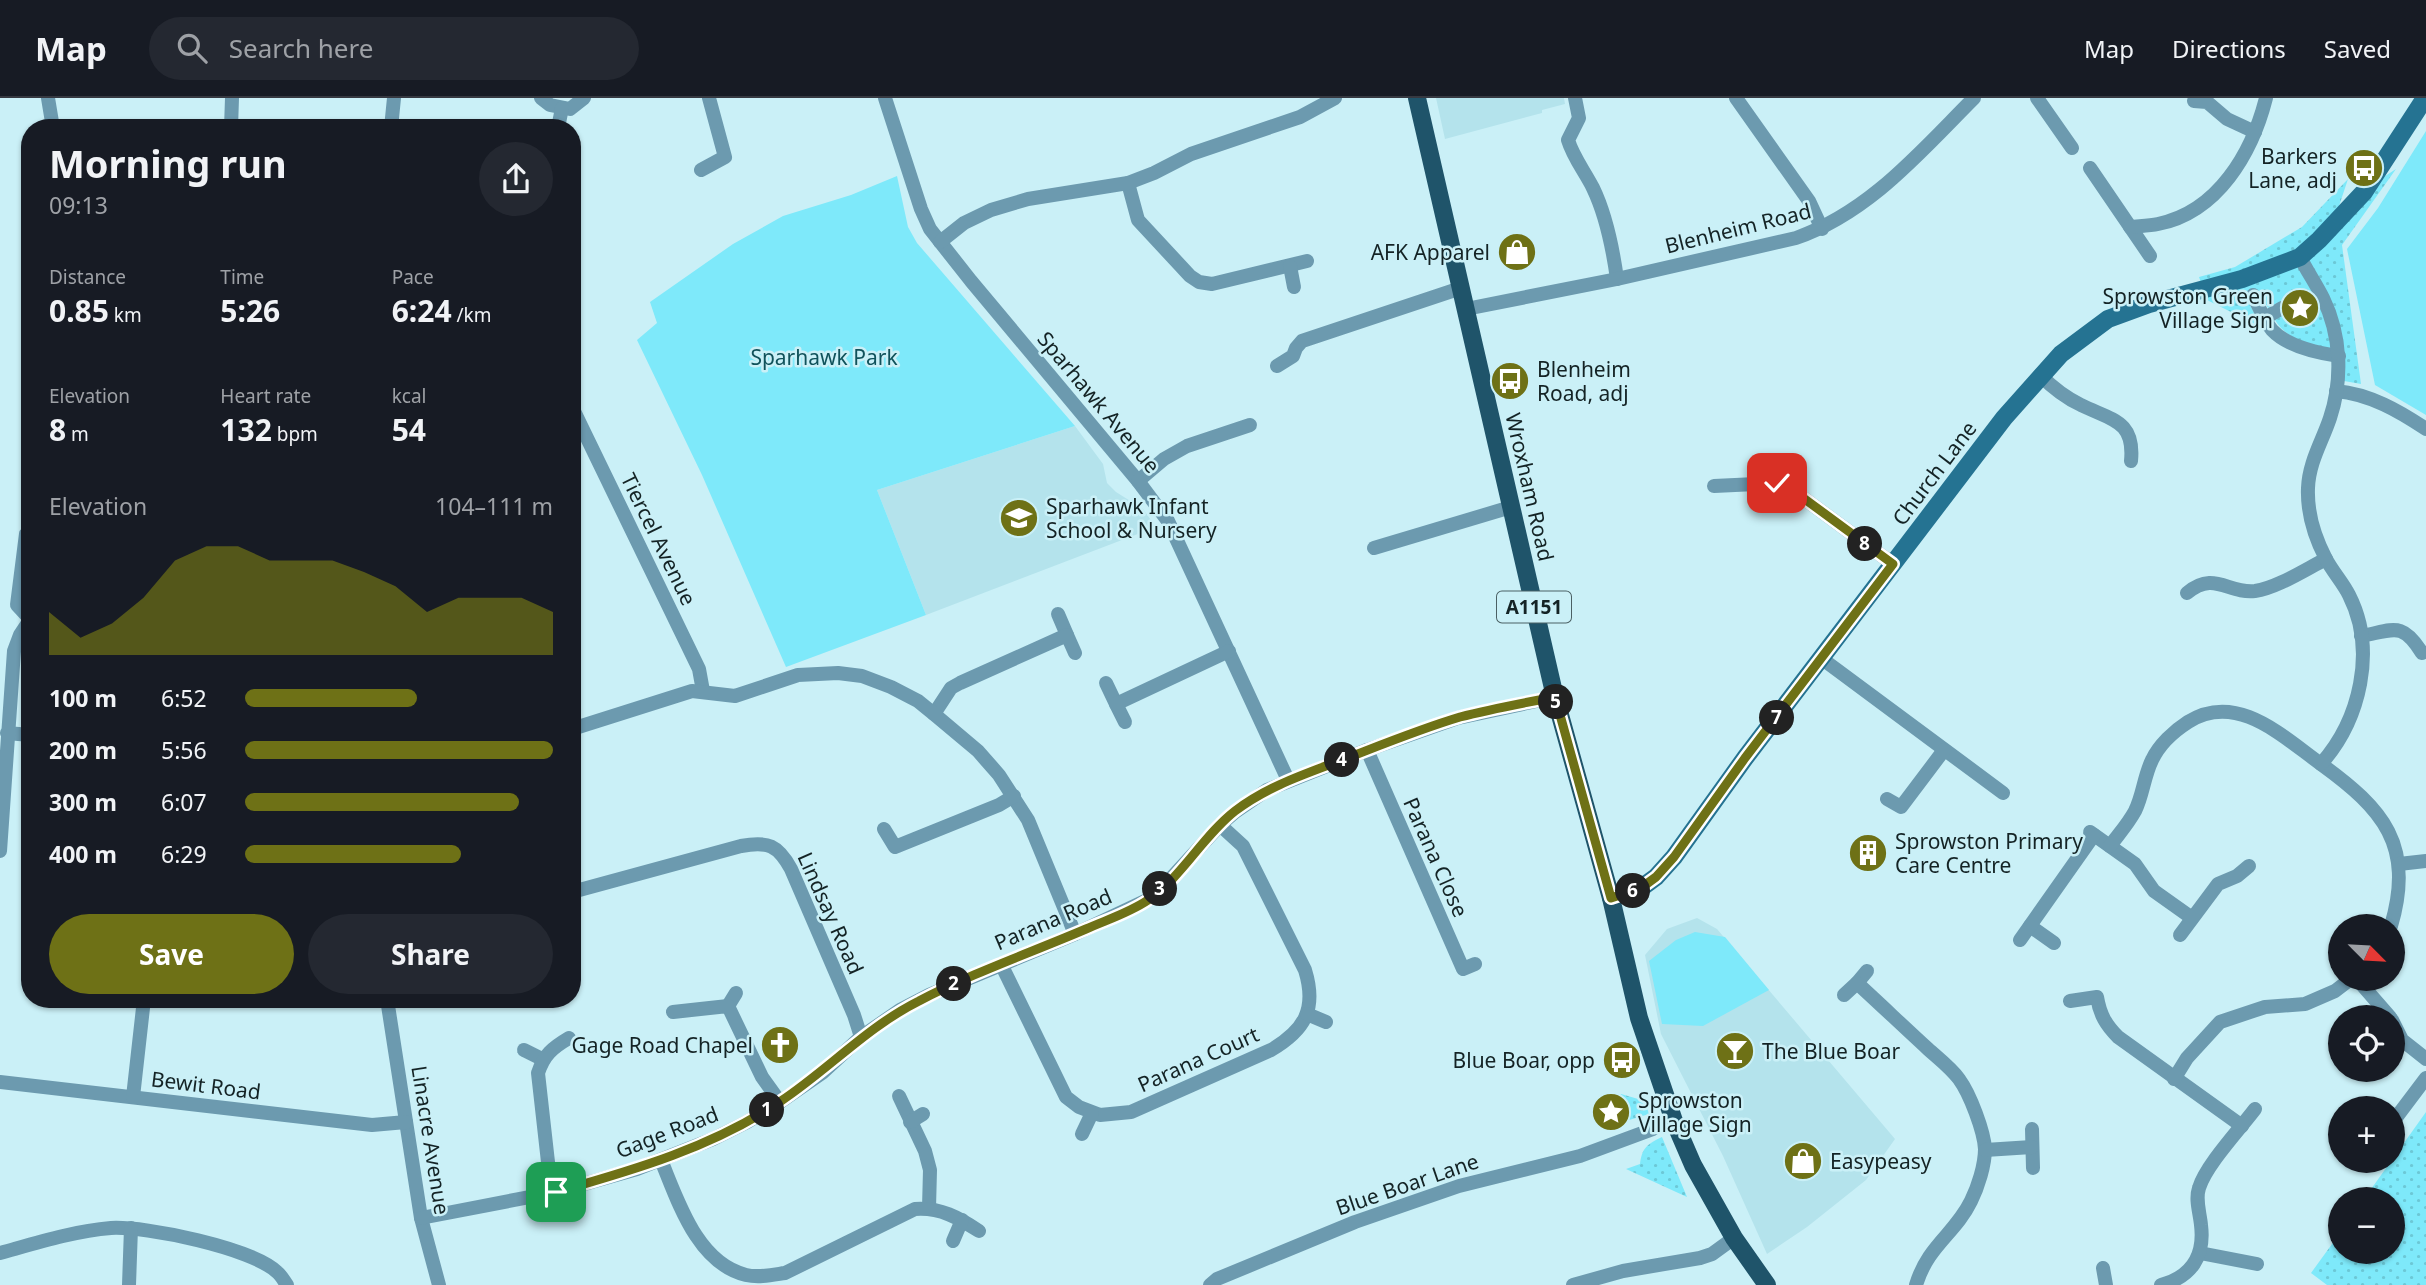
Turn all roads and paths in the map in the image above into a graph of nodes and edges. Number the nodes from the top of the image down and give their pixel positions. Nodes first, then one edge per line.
1 (48, 98) edge
2 (232, 98) edge
3 (394, 98) edge
4 (541, 98) edge
5 (584, 98) edge
6 (709, 98) edge
7 (885, 98) edge
8 (1335, 98) edge
9 (1417, 98) edge
10 (1575, 98) edge
11 (1736, 98) edge
12 (1974, 98) edge
13 (2037, 98) edge
14 (2266, 98) edge
15 (2425, 98) edge
16 (2194, 102) dead end
17 (562, 108) junction
18 (52, 119) edge
19 (231, 119) edge
20 (392, 119) edge
21 (560, 119) edge
22 (2255, 132) junction
23 (2072, 148) dead end
24 (2090, 168) dead end
25 (701, 170) dead end
26 (1128, 183) junction
27 (2130, 227) junction
28 (1822, 229) junction
29 (940, 242) junction
30 (2150, 256) dead end
31 (2300, 257) junction
32 (1307, 261) dead end
33 (1290, 266) junction
34 (1617, 279) junction
35 (1294, 287) dead end
36 (1461, 288) junction
37 (2253, 295) dead end
38 (2282, 308) dead end
39 (1466, 309) junction
40 (2265, 318) junction
41 (2339, 356) junction
42 (1277, 366) dead end
43 (2040, 375) junction
44 (2336, 391) junction
45 (1250, 425) dead end
46 (581, 426) edge
47 (2426, 429) edge
48 (2131, 461) dead end
49 (1138, 481) junction
50 (1714, 486) dead end
51 (1511, 507) junction
52 (1374, 548) dead end
53 (2326, 559) junction
54 (1893, 564) junction
55 (21, 573) edge
56 (2187, 593) dead end
57 (21, 610) edge
58 (1058, 614) dead end
59 (21, 634) edge
60 (1067, 635) junction
61 (2361, 636) junction
62 (1229, 651) junction
63 (1075, 653) dead end
64 (2422, 653) dead end
65 (1821, 658) junction
66 (1106, 683) dead end
67 (703, 691) junction
68 (1555, 697) junction
69 (1116, 704) junction
70 (934, 714) junction
71 (1125, 722) dead end
72 (581, 726) edge
73 (7, 733) junction
74 (21, 734) edge
75 (1367, 750) junction
76 (1944, 750) junction
77 (2321, 764) junction
78 (1288, 780) junction
79 (2003, 793) dead end
80 (1014, 796) junction
81 (1887, 799) dead end
82 (1220, 825) junction
83 (884, 830) dead end
84 (2110, 846) junction
85 (0, 851) edge
86 (2426, 861) edge
87 (2399, 864) junction
88 (2249, 866) dead end
89 (581, 890) edge
90 (1611, 898) junction
91 (2394, 914) edge
92 (2192, 918) junction
93 (2030, 926) junction
94 (1075, 934) junction
95 (2180, 935) dead end
96 (2020, 940) dead end
97 (2054, 943) dead end
98 (1001, 964) junction
99 (1475, 964) dead end
100 (1867, 971) dead end
101 (1857, 983) junction
102 (2334, 991) edge
103 (2366, 991) edge
104 (1844, 996) dead end
105 (2070, 1001) dead end
106 (2379, 1005) edge
107 (143, 1008) edge
108 (388, 1008) edge
109 (673, 1012) dead end
110 (1307, 1014) junction
111 (1326, 1022) dead end
112 (860, 1037) junction
113 (569, 1038) dead end
114 (2405, 1042) edge
115 (524, 1050) dead end
116 (542, 1059) junction
117 (2426, 1059) edge
118 (2426, 1078) edge
119 (2174, 1079) junction
120 (0, 1082) edge
121 (899, 1096) dead end
122 (133, 1097) junction
123 (780, 1102) junction
124 (2405, 1106) edge
125 (2255, 1109) dead end
126 (1092, 1113) junction
127 (923, 1114) dead end
128 (407, 1122) junction
129 (910, 1122) junction
130 (2242, 1126) junction
131 (1653, 1129) dead end
132 (2032, 1129) dead end
133 (1082, 1133) dead end
134 (1624, 1141) junction
135 (2032, 1147) junction
136 (1985, 1150) junction
137 (1621, 1157) dead end
138 (661, 1160) junction
139 (2033, 1168) dead end
140 (556, 1192) junction
141 (929, 1208) junction
142 (421, 1218) junction
143 (962, 1220) junction
144 (131, 1228) junction
145 (979, 1231) dead end
146 (1734, 1238) junction
147 (953, 1241) dead end
148 (2200, 1253) junction
149 (0, 1254) edge
150 (2257, 1264) dead end
151 (2103, 1268) dead end
152 (745, 1280) edge
153 (129, 1285) edge
154 (287, 1285) edge
155 (439, 1285) edge
156 (1210, 1285) edge
157 (1573, 1285) edge
158 (1767, 1285) edge
159 (1916, 1285) edge
160 (2106, 1285) edge
161 (2161, 1285) edge

1 - 18 street
2 - 19 street
3 - 20 street
4 - 17 street
5 - 17 street
6 - 25 street
7 - 29 street, Sparhawk Avenue
8 - 26 street
9 - 36 main road, Wroxham Road / A1151
10 - 34 street
11 - 28 street
12 - 28 street, Blenheim Road
13 - 23 street
14 - 22 street
15 - 31 street
16 - 22 street
17 - 21 street
22 - 27 street
24 - 27 street
26 - 29 street
26 - 33 street
27 - 30 street
28 - 34 street, Blenheim Road
29 - 49 street, Sparhawk Avenue
31 - 41 street
31 - 43 street, Church Lane
32 - 33 street
33 - 35 street
34 - 39 street, Blenheim Road
36 - 39 main road, Wroxham Road / A1151
36 - 42 street
37 - 40 street
38 - 40 street
39 - 51 main road, Wroxham Road / A1151
40 - 41 street
41 - 44 street
43 - 48 street
43 - 54 street, Church Lane
44 - 47 street
44 - 53 street
45 - 49 street
46 - 67 street, Tiercel Avenue
49 - 62 street, Sparhawk Avenue
50 - 54 street
51 - 52 street
51 - 68 main road, Wroxham Road / A1151
53 - 56 street
53 - 61 street
54 - 65 street, Church Lane
55 - 57 street
58 - 60 street
59 - 73 street
60 - 63 street
60 - 70 street
61 - 64 street
61 - 77 street
62 - 69 street
62 - 78 street, Sparhawk Avenue
65 - 76 street
65 - 90 street, Church Lane
66 - 69 street
67 - 70 street
67 - 72 street
68 - 75 street, Parana Road
68 - 90 main road, Wroxham Road / A1151
69 - 71 street
70 - 80 street
73 - 74 street
73 - 85 street
75 - 78 street, Parana Road
75 - 99 street, Parana Close
76 - 79 street
76 - 81 street
77 - 84 street
77 - 87 street
78 - 82 street, Parana Road
80 - 83 street
80 - 94 street
82 - 94 street, Parana Road
82 - 110 street
84 - 92 street
84 - 93 street
86 - 87 street
87 - 91 street
88 - 92 street
89 - 112 street, Lindsay Road
90 - 146 main road, Wroxham Road / A1151
92 - 95 street
93 - 96 street
93 - 97 street
94 - 98 street, Parana Road
98 - 112 street, Parana Road
98 - 126 street
100 - 101 street
101 - 104 street
101 - 136 street
102 - 119 street
103 - 106 street
105 - 119 street
107 - 122 street
108 - 128 street, Linacre Avenue
109 - 123 street
110 - 111 street
110 - 126 street, Parana Court
112 - 123 street, Gage Road
113 - 116 street
114 - 117 street
115 - 116 street
116 - 140 street
118 - 124 street
119 - 130 street
120 - 122 street, Bewit Road
121 - 129 street
122 - 128 street, Bewit Road
123 - 138 street, Gage Road
125 - 130 street
126 - 133 street
127 - 129 street
128 - 142 street, Linacre Avenue
129 - 141 street
130 - 148 street
131 - 134 street, Blue Boar Lane
132 - 135 street
134 - 137 street
134 - 156 street, Blue Boar Lane
135 - 136 street
135 - 139 street
136 - 159 street
138 - 140 street, Gage Road
138 - 152 street
140 - 142 street, Gage Road
141 - 143 street
141 - 152 street
142 - 155 street, Linacre Avenue
143 - 145 street
143 - 147 street
144 - 149 street
144 - 153 street
144 - 154 street
146 - 157 street
146 - 158 main road, Wroxham Road / A1151
148 - 150 street
148 - 161 street
151 - 160 street

